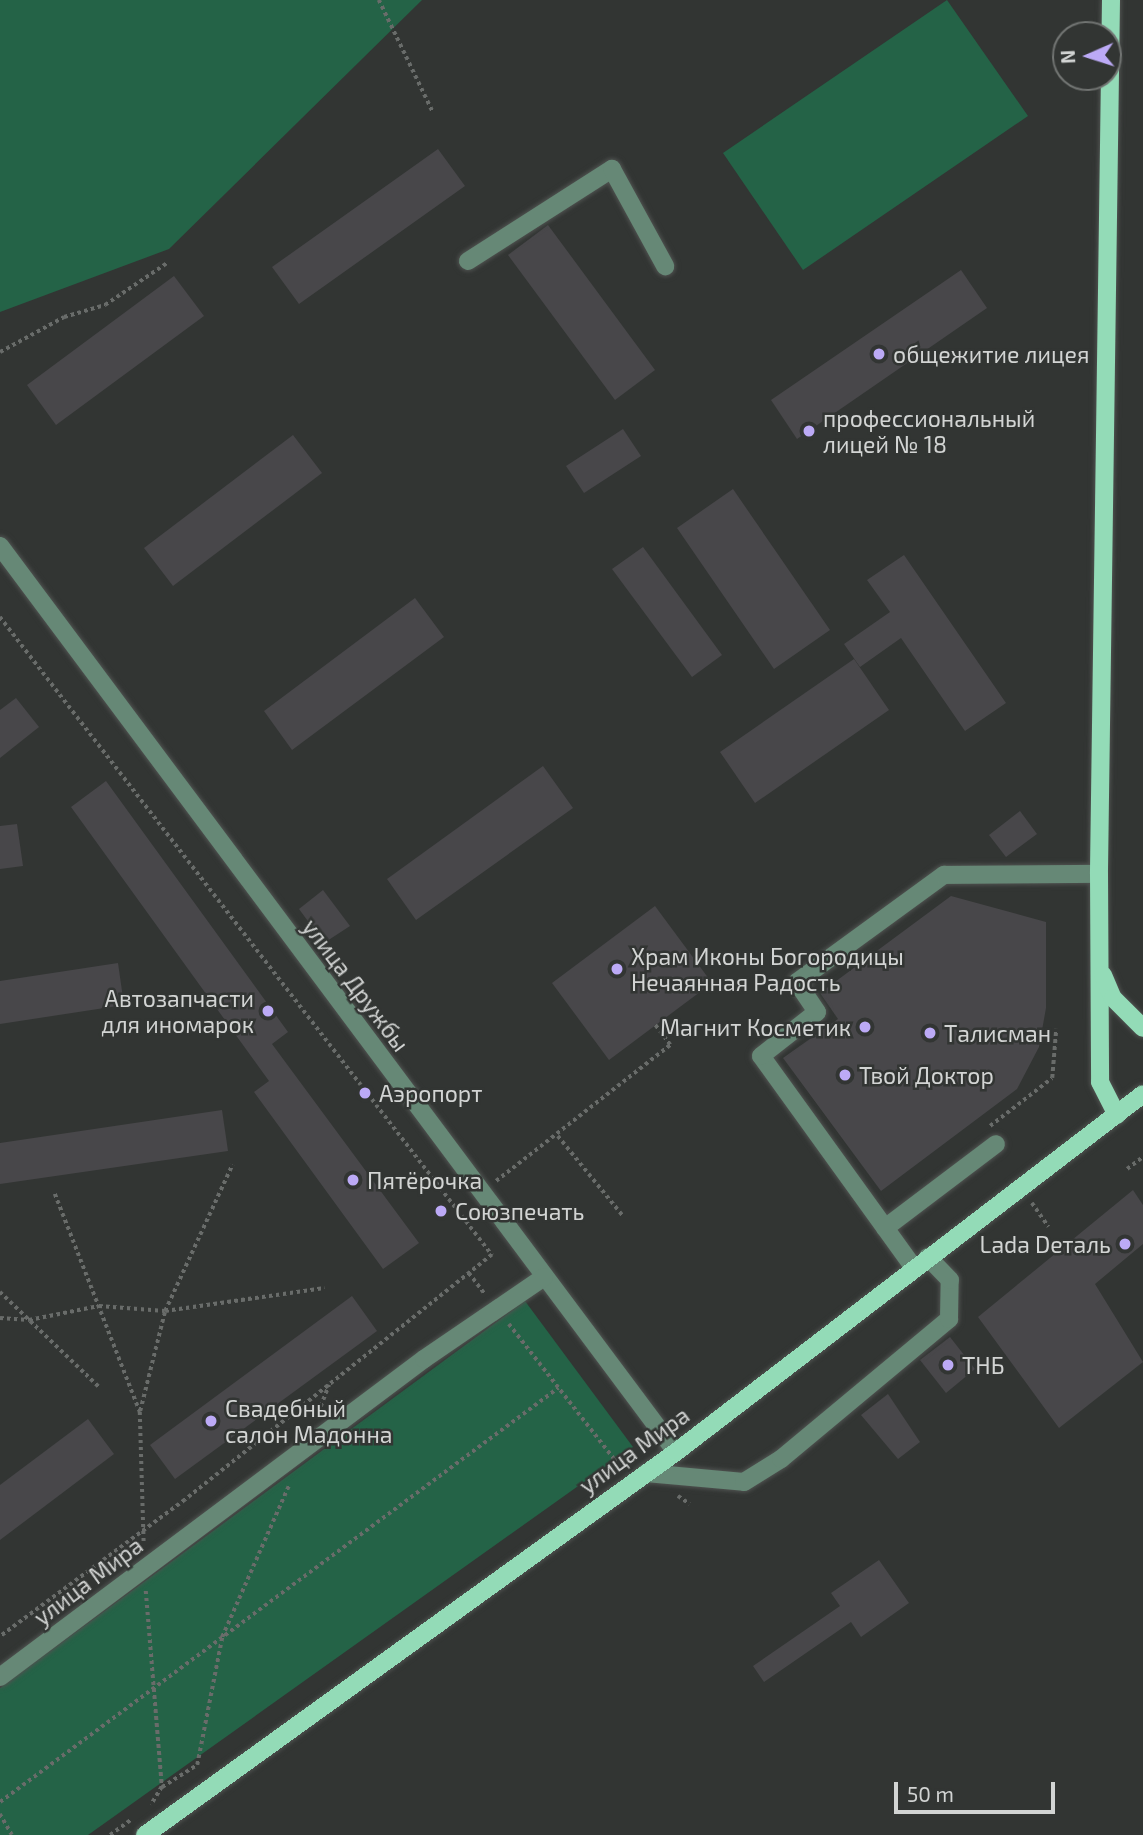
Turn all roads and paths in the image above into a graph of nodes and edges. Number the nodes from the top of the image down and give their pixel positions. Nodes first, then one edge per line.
1 (379, 0) edge
2 (1111, 0) edge
3 (433, 111) dead end
4 (468, 261) dead end
5 (167, 263) dead end
6 (665, 266) dead end
7 (1, 353) edge
8 (0, 546) edge
9 (0, 617) edge
10 (1099, 874) junction
11 (1099, 965) junction
12 (655, 1026) dead end
13 (1143, 1028) edge
14 (1056, 1029) dead end
15 (1143, 1094) edge
16 (1117, 1115) junction
17 (558, 1136) junction
18 (991, 1137) joint
19 (1143, 1157) edge
20 (232, 1165) dead end
21 (1127, 1169) dead end
22 (481, 1191) junction
23 (55, 1194) dead end
24 (457, 1209) junction
25 (623, 1216) dead end
26 (885, 1228) junction
27 (921, 1263) junction
28 (469, 1273) junction
29 (544, 1277) junction
30 (324, 1288) dead end
31 (0, 1292) edge
32 (99, 1306) junction
33 (497, 1309) junction
34 (165, 1311) junction
35 (0, 1318) edge
36 (29, 1320) junction
37 (330, 1384) junction
38 (99, 1387) dead end
39 (558, 1388) junction
40 (140, 1412) junction
41 (305, 1448) junction
42 (676, 1452) junction
43 (646, 1473) junction
44 (690, 1504) dead end
45 (144, 1531) junction
46 (145, 1569) junction
47 (0, 1637) edge
48 (222, 1637) junction
49 (0, 1677) edge
50 (153, 1688) junction
51 (162, 1787) junction
52 (0, 1802) edge
53 (151, 1805) dead end
54 (0, 1814) edge
55 (13, 1835) edge
56 (145, 1835) edge

1 - 3 path
2 - 10 main road
4 - 6 street
5 - 7 path
8 - 22 street, улица Дружбы
9 - 24 path
10 - 11 main road
10 - 26 street
11 - 13 main road
11 - 16 main road
12 - 17 path
14 - 18 path
15 - 16 main road, улица Мира
16 - 27 main road, улица Мира
17 - 22 path
17 - 25 path
18 - 26 street
19 - 21 path
20 - 34 path
22 - 24 path
22 - 29 street, улица Дружбы
23 - 32 path
24 - 28 path
26 - 27 street
27 - 42 main road, улица Мира
27 - 43 street
28 - 33 path
28 - 37 path
29 - 33 street, улица Мира
29 - 42 street, улица Дружбы
30 - 34 path
31 - 36 path
32 - 34 path
32 - 36 path
32 - 40 path
33 - 39 path
33 - 41 street, улица Мира
34 - 40 path
35 - 36 path
36 - 38 path
37 - 41 path
37 - 45 path
39 - 43 path
39 - 48 path
40 - 45 path
41 - 46 street, улица Мира
41 - 48 path
42 - 43 main road, улица Мира
43 - 44 path
43 - 56 main road, улица Мира
45 - 46 path
45 - 47 path
46 - 49 street, улица Мира
46 - 50 path
48 - 50 path
48 - 51 path
50 - 51 path
50 - 52 path
51 - 53 path
54 - 55 path

